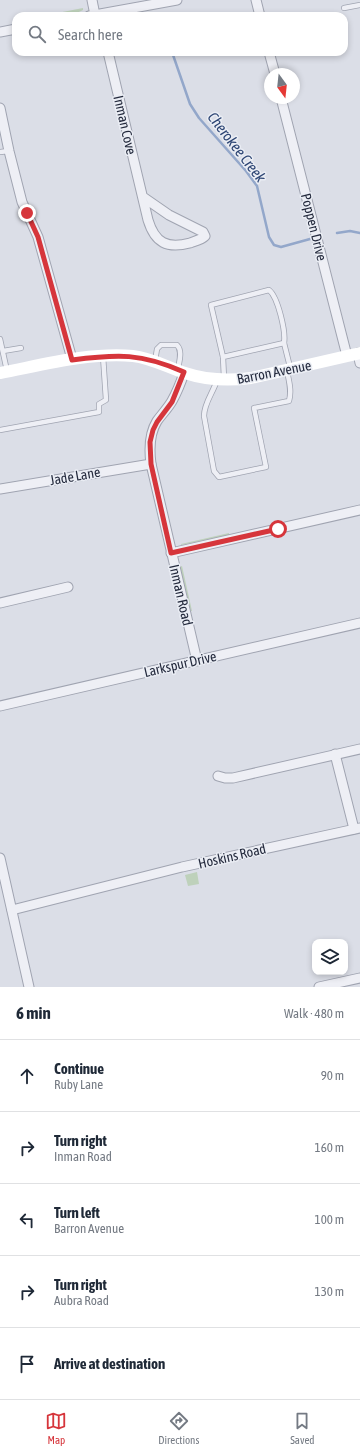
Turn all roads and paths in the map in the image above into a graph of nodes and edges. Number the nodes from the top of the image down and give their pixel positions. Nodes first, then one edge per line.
1 (92, 0) edge
2 (177, 0) edge
3 (256, 0) edge
4 (360, 5) edge
5 (344, 8) dead end
6 (95, 12) edge
7 (112, 12) edge
8 (259, 12) edge
9 (12, 30) edge
10 (0, 32) edge
11 (109, 56) edge
12 (270, 56) edge
13 (273, 68) edge
14 (283, 104) edge
15 (0, 108) edge
16 (4, 152) edge
17 (143, 197) junction
18 (0, 340) edge
19 (284, 343) junction
20 (21, 348) dead end
21 (3, 351) junction
22 (103, 356) junction
23 (356, 356) edge
24 (223, 357) junction
25 (72, 360) junction
26 (155, 361) junction
27 (289, 369) junction
28 (181, 371) junction
29 (4, 372) edge
30 (221, 380) junction
31 (0, 430) edge
32 (151, 464) junction
33 (0, 489) edge
34 (360, 510) edge
35 (171, 553) junction
36 (68, 587) dead end
37 (0, 603) edge
38 (360, 623) edge
39 (197, 661) junction
40 (0, 706) edge
41 (360, 749) edge
42 (335, 754) junction
43 (218, 776) dead end
44 (357, 829) edge
45 (0, 858) edge
46 (12, 910) junction
47 (358, 981) edge
48 (29, 987) edge
49 (320, 987) edge

1 - 6 street
2 - 7 street
3 - 8 street
4 - 5 lane
9 - 10 street
11 - 17 street, Inman Cove
12 - 13 street
14 - 23 street, Poppen Drive
15 - 16 street
16 - 25 street
17 - 17 street, Inman Cove
18 - 21 lane
19 - 24 lane
19 - 24 lane
19 - 27 lane
20 - 21 lane
21 - 29 lane
22 - 25 main road, Barron Avenue
22 - 26 main road, Barron Avenue
22 - 31 lane
23 - 27 main road, Barron Avenue
24 - 30 lane
25 - 29 main road, Barron Avenue
26 - 28 main road, Barron Avenue
26 - 28 lane
27 - 30 main road, Barron Avenue
27 - 30 lane
28 - 30 main road, Barron Avenue
28 - 32 street, Inman Road
32 - 33 street, Jade Lane
32 - 35 street, Inman Road
34 - 35 street
35 - 39 street, Inman Road
36 - 37 street
38 - 39 street, Larkspur Drive
39 - 40 street, Larkspur Drive
41 - 42 street
42 - 43 street
42 - 44 street, Hoskins Road
44 - 46 street, Hoskins Road
45 - 46 street
46 - 48 street
47 - 49 street

